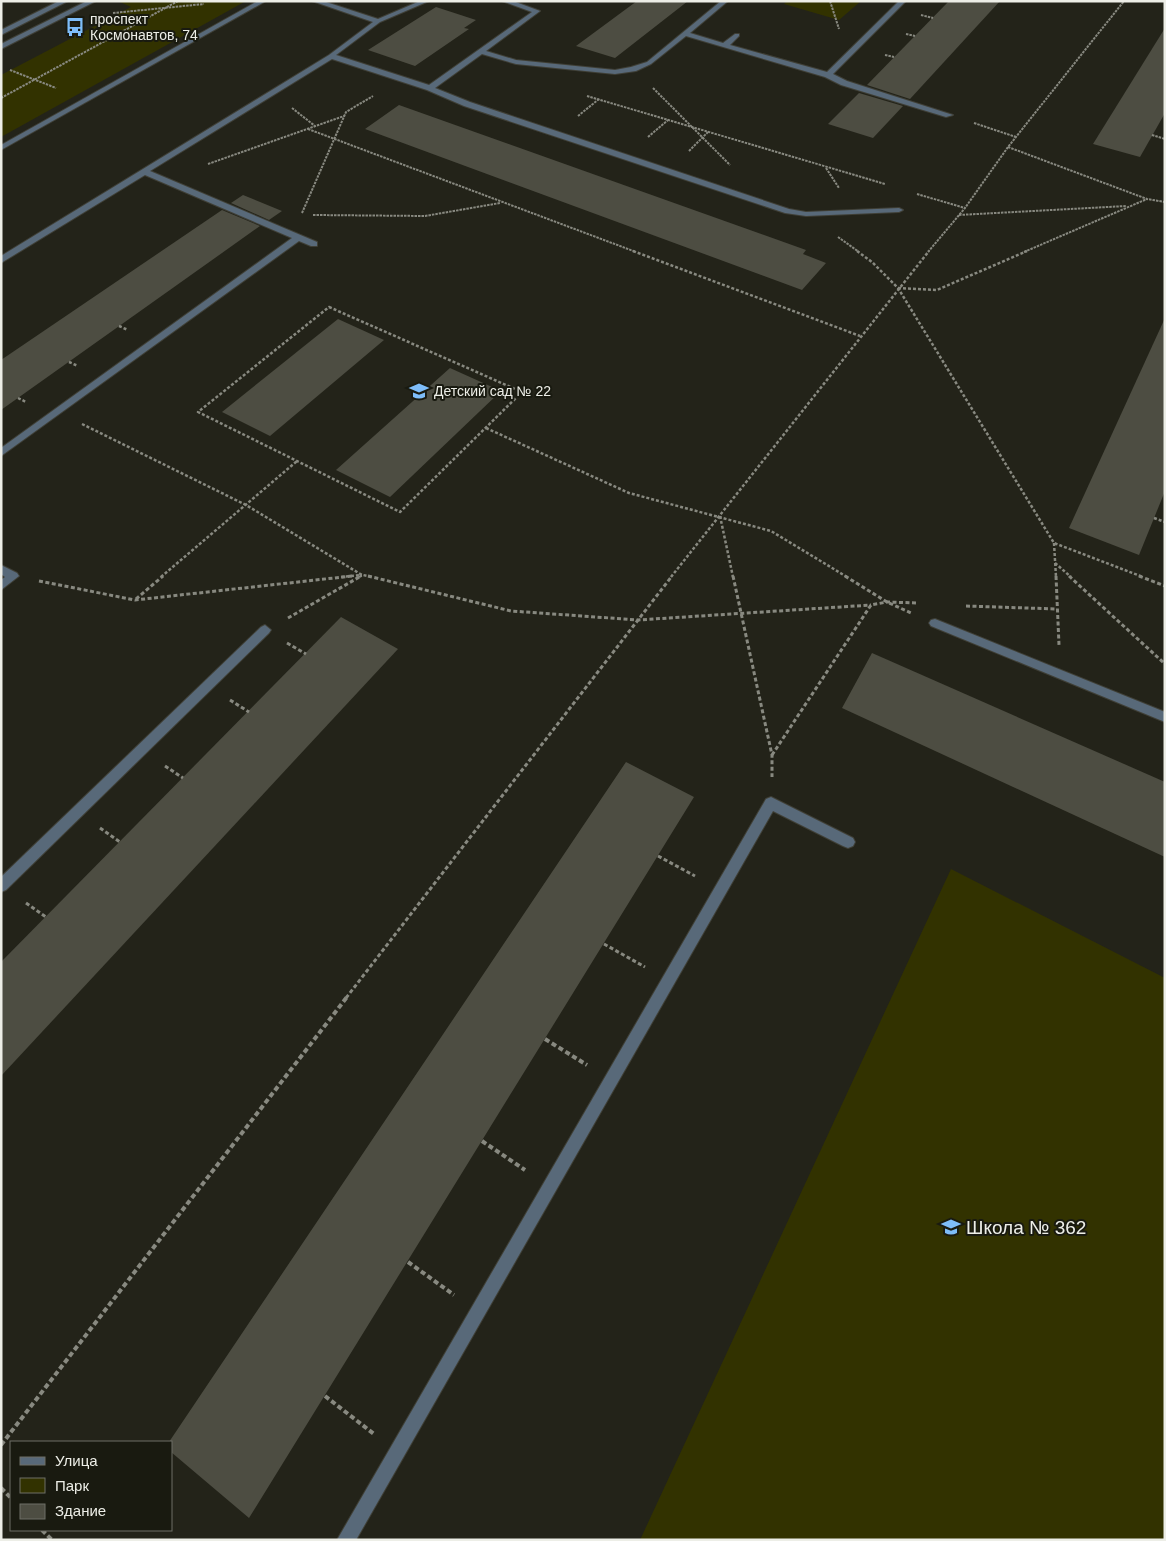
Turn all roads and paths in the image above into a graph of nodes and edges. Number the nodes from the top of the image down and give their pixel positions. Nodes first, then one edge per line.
1 (65, 1) edge
2 (93, 1) edge
3 (178, 1) edge
4 (263, 1) edge
5 (315, 1) edge
6 (426, 1) edge
7 (505, 1) edge
8 (725, 1) edge
9 (903, 1) edge
10 (1124, 1) edge
11 (208, 3) dead end
12 (169, 6) junction
13 (113, 13) dead end
14 (378, 21) junction
15 (1, 33) edge
16 (685, 34) junction
17 (737, 35) dead end
18 (725, 45) junction
19 (1, 47) edge
20 (481, 52) junction
21 (331, 56) junction
22 (633, 69) junction
23 (10, 70) dead end
24 (828, 75) junction
25 (402, 79) junction
26 (36, 80) junction
27 (430, 88) junction
28 (61, 90) dead end
29 (581, 94) dead end
30 (607, 95) dead end
31 (1, 98) edge
32 (598, 99) junction
33 (949, 115) joint
34 (344, 116) junction
35 (693, 128) junction
36 (308, 129) junction
37 (557, 134) junction
38 (1152, 136) dead end
39 (1016, 137) junction
40 (1165, 139) edge
41 (334, 140) junction
42 (1008, 147) junction
43 (1, 148) edge
44 (732, 167) dead end
45 (826, 167) junction
46 (145, 172) junction
47 (164, 180) junction
48 (889, 185) dead end
49 (840, 189) dead end
50 (1147, 199) junction
51 (1165, 202) edge
52 (502, 203) junction
53 (1129, 206) junction
54 (899, 210) dead end
55 (806, 214) junction
56 (959, 215) junction
57 (298, 237) junction
58 (314, 244) dead end
59 (1, 260) edge
60 (898, 288) junction
61 (860, 336) junction
62 (57, 412) junction
63 (486, 428) junction
64 (1, 453) edge
65 (297, 461) junction
66 (246, 506) junction
67 (720, 516) junction
68 (1154, 518) dead end
69 (1165, 522) edge
70 (1054, 543) junction
71 (1055, 563) junction
72 (1, 569) edge
73 (363, 575) junction
74 (13, 576) junction
75 (1, 586) edge
76 (1165, 586) edge
77 (135, 600) junction
78 (887, 602) junction
79 (925, 604) dead end
80 (870, 605) junction
81 (963, 605) dead end
82 (1057, 610) junction
83 (741, 614) junction
84 (638, 620) junction
85 (935, 623) joint
86 (265, 630) joint
87 (1165, 664) edge
88 (1061, 675) junction
89 (1165, 717) edge
90 (772, 755) junction
91 (771, 803) junction
92 (848, 842) dead end
93 (658, 856) dead end
94 (1, 886) edge
95 (721, 890) junction
96 (604, 944) dead end
97 (669, 980) junction
98 (545, 1039) dead end
99 (612, 1080) junction
100 (482, 1141) dead end
101 (550, 1187) junction
102 (408, 1262) dead end
103 (478, 1312) junction
104 (324, 1396) dead end
105 (1, 1445) edge
106 (397, 1452) junction
107 (1, 1488) edge
108 (10, 1497) edge
109 (43, 1531) edge
110 (52, 1540) edge
111 (346, 1540) edge

1 - 15 street
2 - 19 street
3 - 12 path
4 - 43 street
5 - 14 street
6 - 14 street
7 - 20 street
8 - 16 street
9 - 24 street
10 - 39 path
11 - 12 path
12 - 13 path
12 - 26 path
14 - 21 street
16 - 18 street
16 - 22 street
17 - 18 street
18 - 24 street
20 - 22 street
20 - 27 street
21 - 25 street
21 - 46 street
22 - 35 path
23 - 26 path
24 - 33 street
25 - 27 street
25 - 34 path
26 - 28 path
26 - 31 path
27 - 37 street
29 - 32 path
30 - 32 path
32 - 35 path
32 - 37 path
33 - 39 path
34 - 36 path
34 - 41 path
35 - 44 path
35 - 45 path
36 - 41 path
36 - 47 path
37 - 55 street
38 - 40 path
39 - 42 path
41 - 52 path
41 - 52 path
42 - 50 path
42 - 56 path
45 - 48 path
45 - 49 path
46 - 47 street
46 - 59 street
47 - 57 street
50 - 51 path
50 - 53 path
52 - 61 path
53 - 56 path
53 - 60 path
54 - 55 street
55 - 60 path
56 - 60 path
57 - 58 street
57 - 62 street
60 - 61 path
60 - 70 path
61 - 67 path
62 - 64 street
62 - 66 path
63 - 65 path
63 - 65 path
63 - 67 path
65 - 66 path
66 - 73 path
66 - 77 path
67 - 78 path
67 - 83 path
67 - 84 path
68 - 69 path
70 - 71 path
70 - 76 path
71 - 82 path
71 - 87 path
72 - 74 street
73 - 77 path
73 - 84 path
73 - 86 path
74 - 75 street
74 - 77 path
78 - 79 path
78 - 80 path
78 - 85 path
80 - 83 path
80 - 90 path
81 - 82 path
82 - 88 path
83 - 84 path
83 - 90 path
84 - 105 path
85 - 88 street
86 - 94 street
88 - 89 street
90 - 91 path
91 - 92 street
91 - 95 street
93 - 95 path
95 - 97 street
96 - 97 path
97 - 99 street
98 - 99 path
99 - 101 street
100 - 101 path
101 - 103 street
102 - 103 path
103 - 106 street
104 - 106 path
106 - 111 street
107 - 108 path
109 - 110 path

